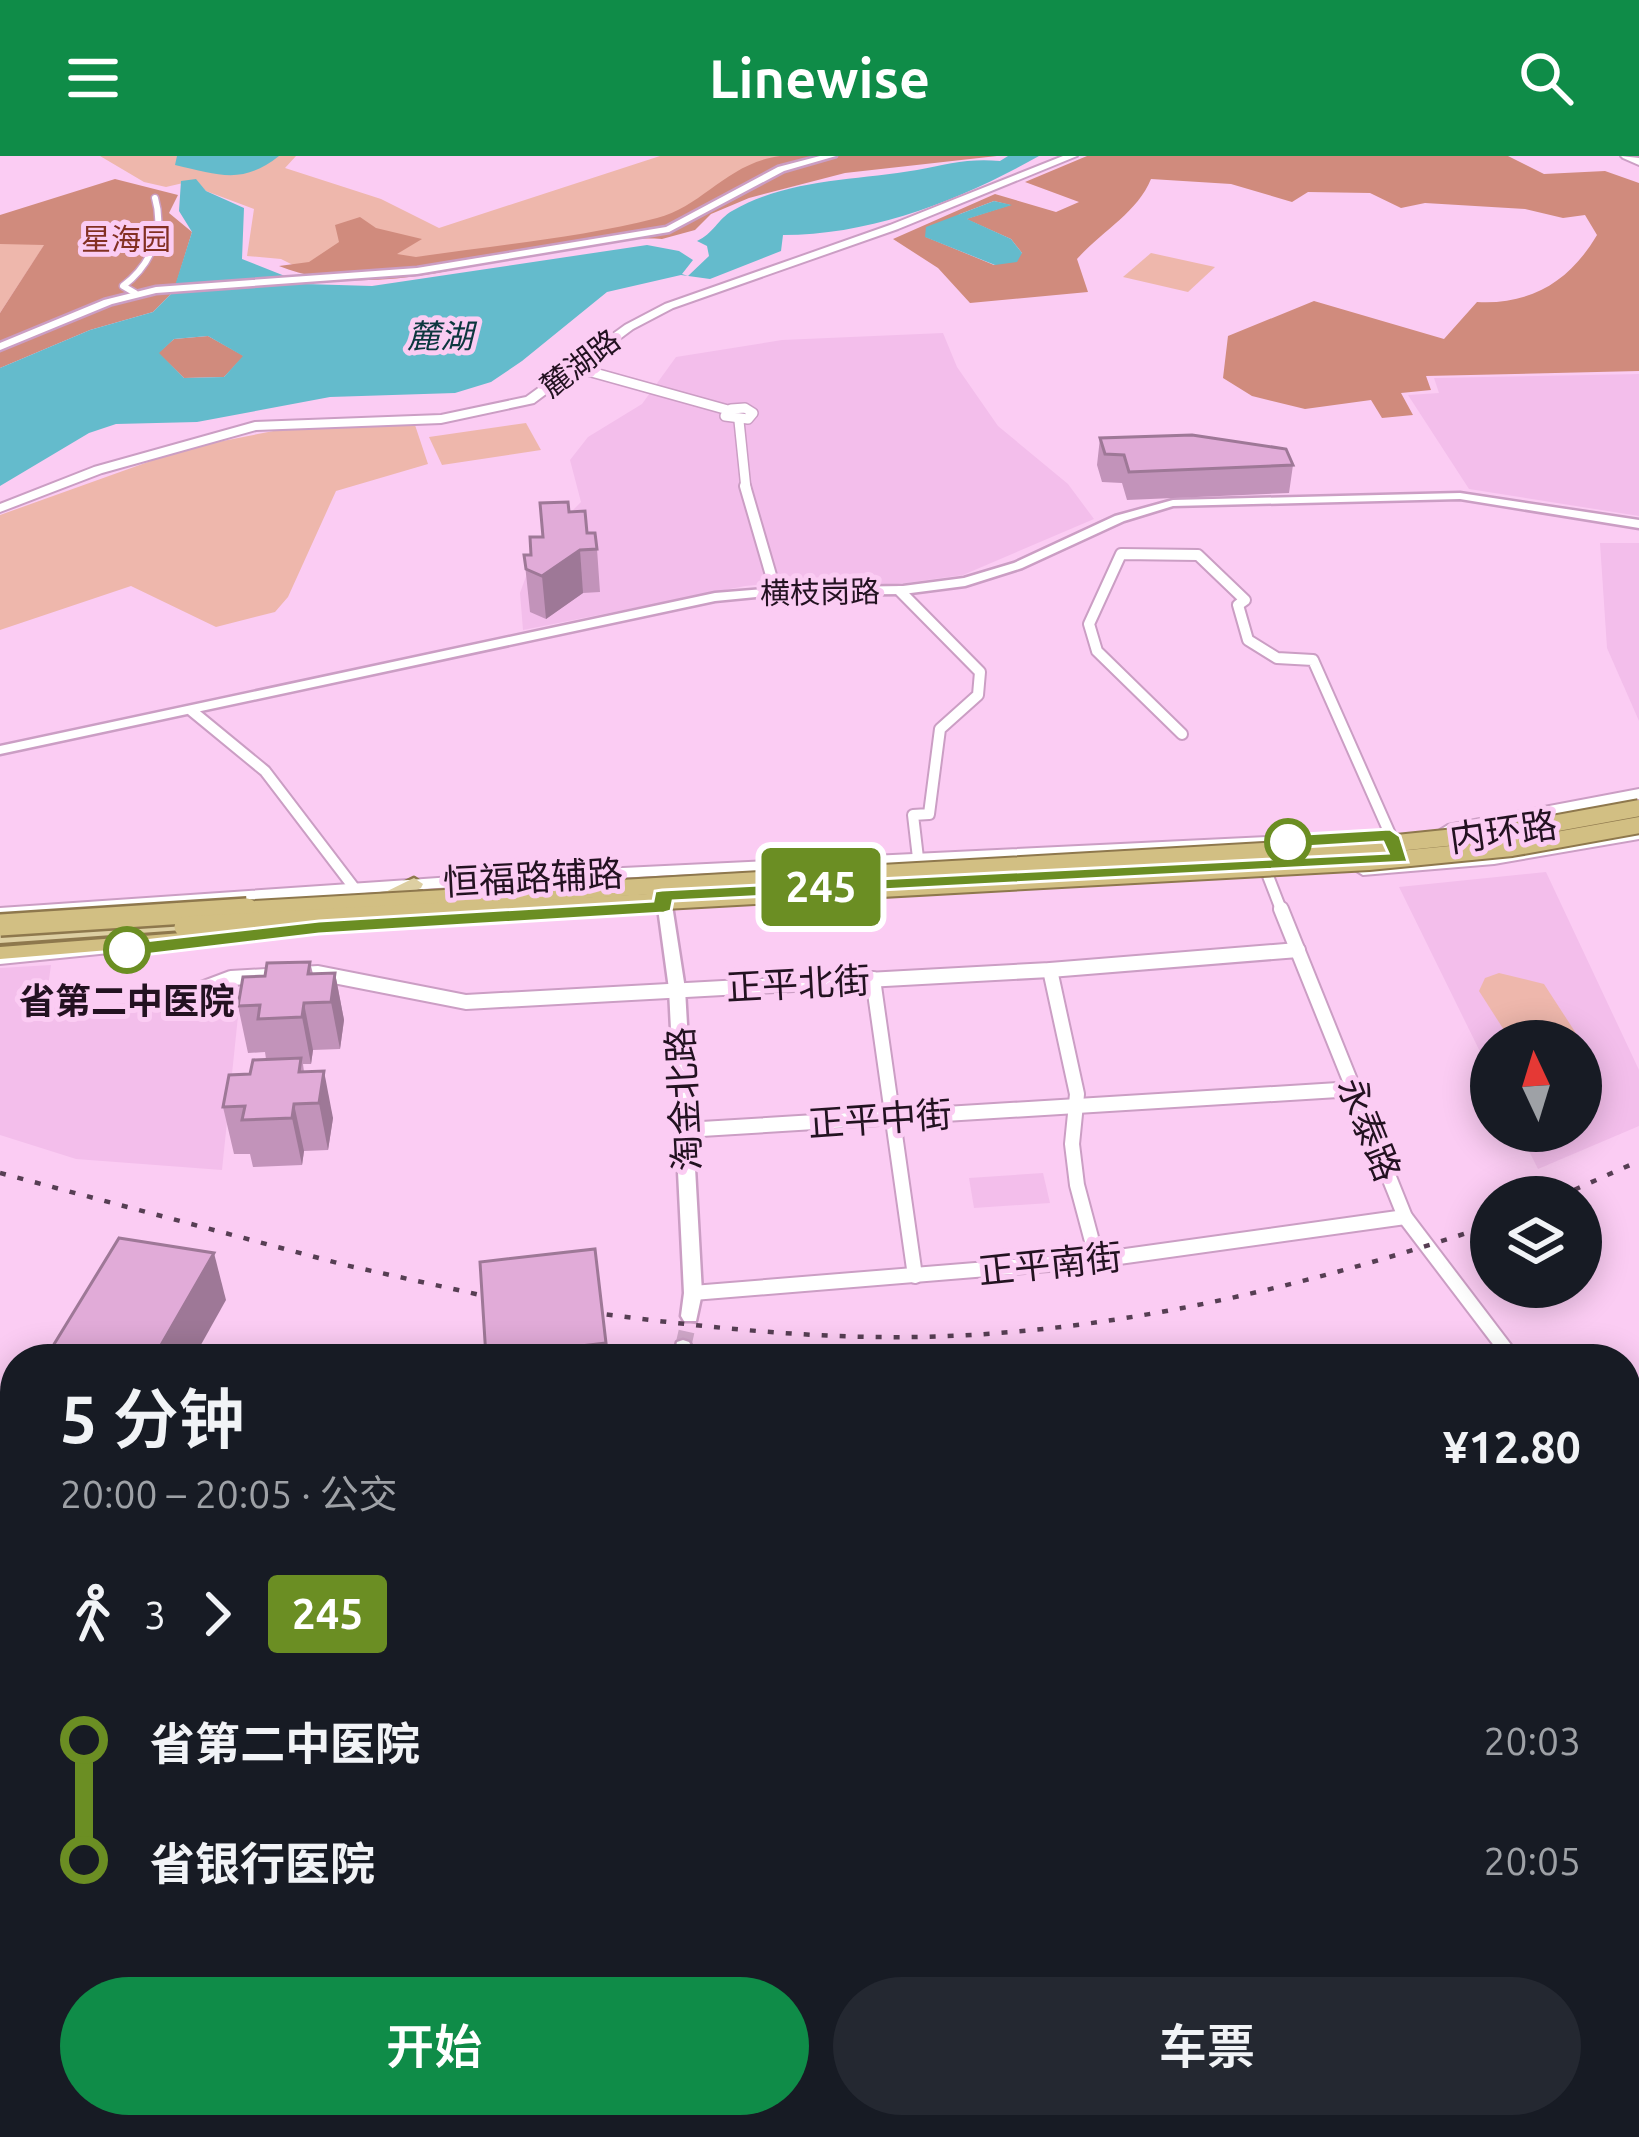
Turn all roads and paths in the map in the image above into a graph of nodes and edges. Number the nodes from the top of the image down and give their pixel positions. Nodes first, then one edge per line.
1 (832, 156) edge
2 (1069, 156) edge
3 (1626, 156) edge
4 (1639, 158) edge
5 (155, 198) dead end
6 (135, 293) junction
7 (0, 346) edge
8 (577, 368) junction
9 (0, 508) edge
10 (1639, 524) edge
11 (775, 589) junction
12 (900, 591) junction
13 (192, 710) junction
14 (1182, 734) dead end
15 (0, 750) edge
16 (1639, 794) edge
17 (1639, 809) edge
18 (1639, 828) edge
19 (1398, 852) junction
20 (918, 858) junction
21 (1268, 876) junction
22 (414, 884) junction
23 (355, 889) junction
24 (662, 895) junction
25 (383, 906) junction
26 (0, 919) edge
27 (319, 928) junction
28 (0, 939) edge
29 (1298, 950) junction
30 (0, 956) edge
31 (1050, 970) junction
32 (873, 979) junction
33 (677, 989) junction
34 (162, 1004) dead end
35 (1354, 1089) junction
36 (1076, 1106) junction
37 (893, 1117) junction
38 (685, 1130) junction
39 (1406, 1216) junction
40 (1097, 1260) junction
41 (916, 1276) junction
42 (693, 1293) junction
43 (690, 1316) tunnel mouth
44 (1502, 1344) edge

1 - 6 street
2 - 8 main road, 麓湖路
3 - 4 main road
5 - 6 street
6 - 7 street
8 - 9 main road, 麓湖路
8 - 11 street
10 - 12 street, 横枝岗路
11 - 12 street, 横枝岗路
11 - 13 street, 横枝岗路
12 - 20 street
13 - 15 street, 横枝岗路
13 - 23 street
14 - 19 street
16 - 19 main road, 恒福路辅路
17 - 19 main road
17 - 26 highway, 内环路, bridge
18 - 19 main road
18 - 28 highway, 内环路, bridge
19 - 20 main road, 恒福路辅路
19 - 21 main road, 恒福路辅路
19 - 24 main road
20 - 22 main road, 恒福路辅路
21 - 24 main road, 恒福路辅路
21 - 29 street, 永泰路
22 - 23 main road, 恒福路辅路
22 - 25 main road
23 - 26 main road, 恒福路辅路
24 - 25 main road
24 - 27 main road, 恒福路辅路
24 - 33 street, 淘金北路
25 - 26 main road
25 - 27 main road
25 - 28 main road
27 - 30 main road, 恒福路辅路
27 - 30 highway
29 - 31 street, 正平北街
29 - 35 street, 永泰路
31 - 32 street, 正平北街
31 - 36 street
32 - 33 street, 正平北街
32 - 37 street
33 - 34 street, 正平北街
33 - 38 street, 淘金北路
35 - 36 street, 正平中街
35 - 39 street, 永泰路
36 - 37 street, 正平中街
36 - 40 street
37 - 38 street, 正平中街
37 - 41 street
38 - 42 street, 淘金北路
39 - 40 street, 正平南街
39 - 44 street, 永泰路
40 - 41 street, 正平南街
41 - 42 street, 正平南街
42 - 43 street, 淘金北路

